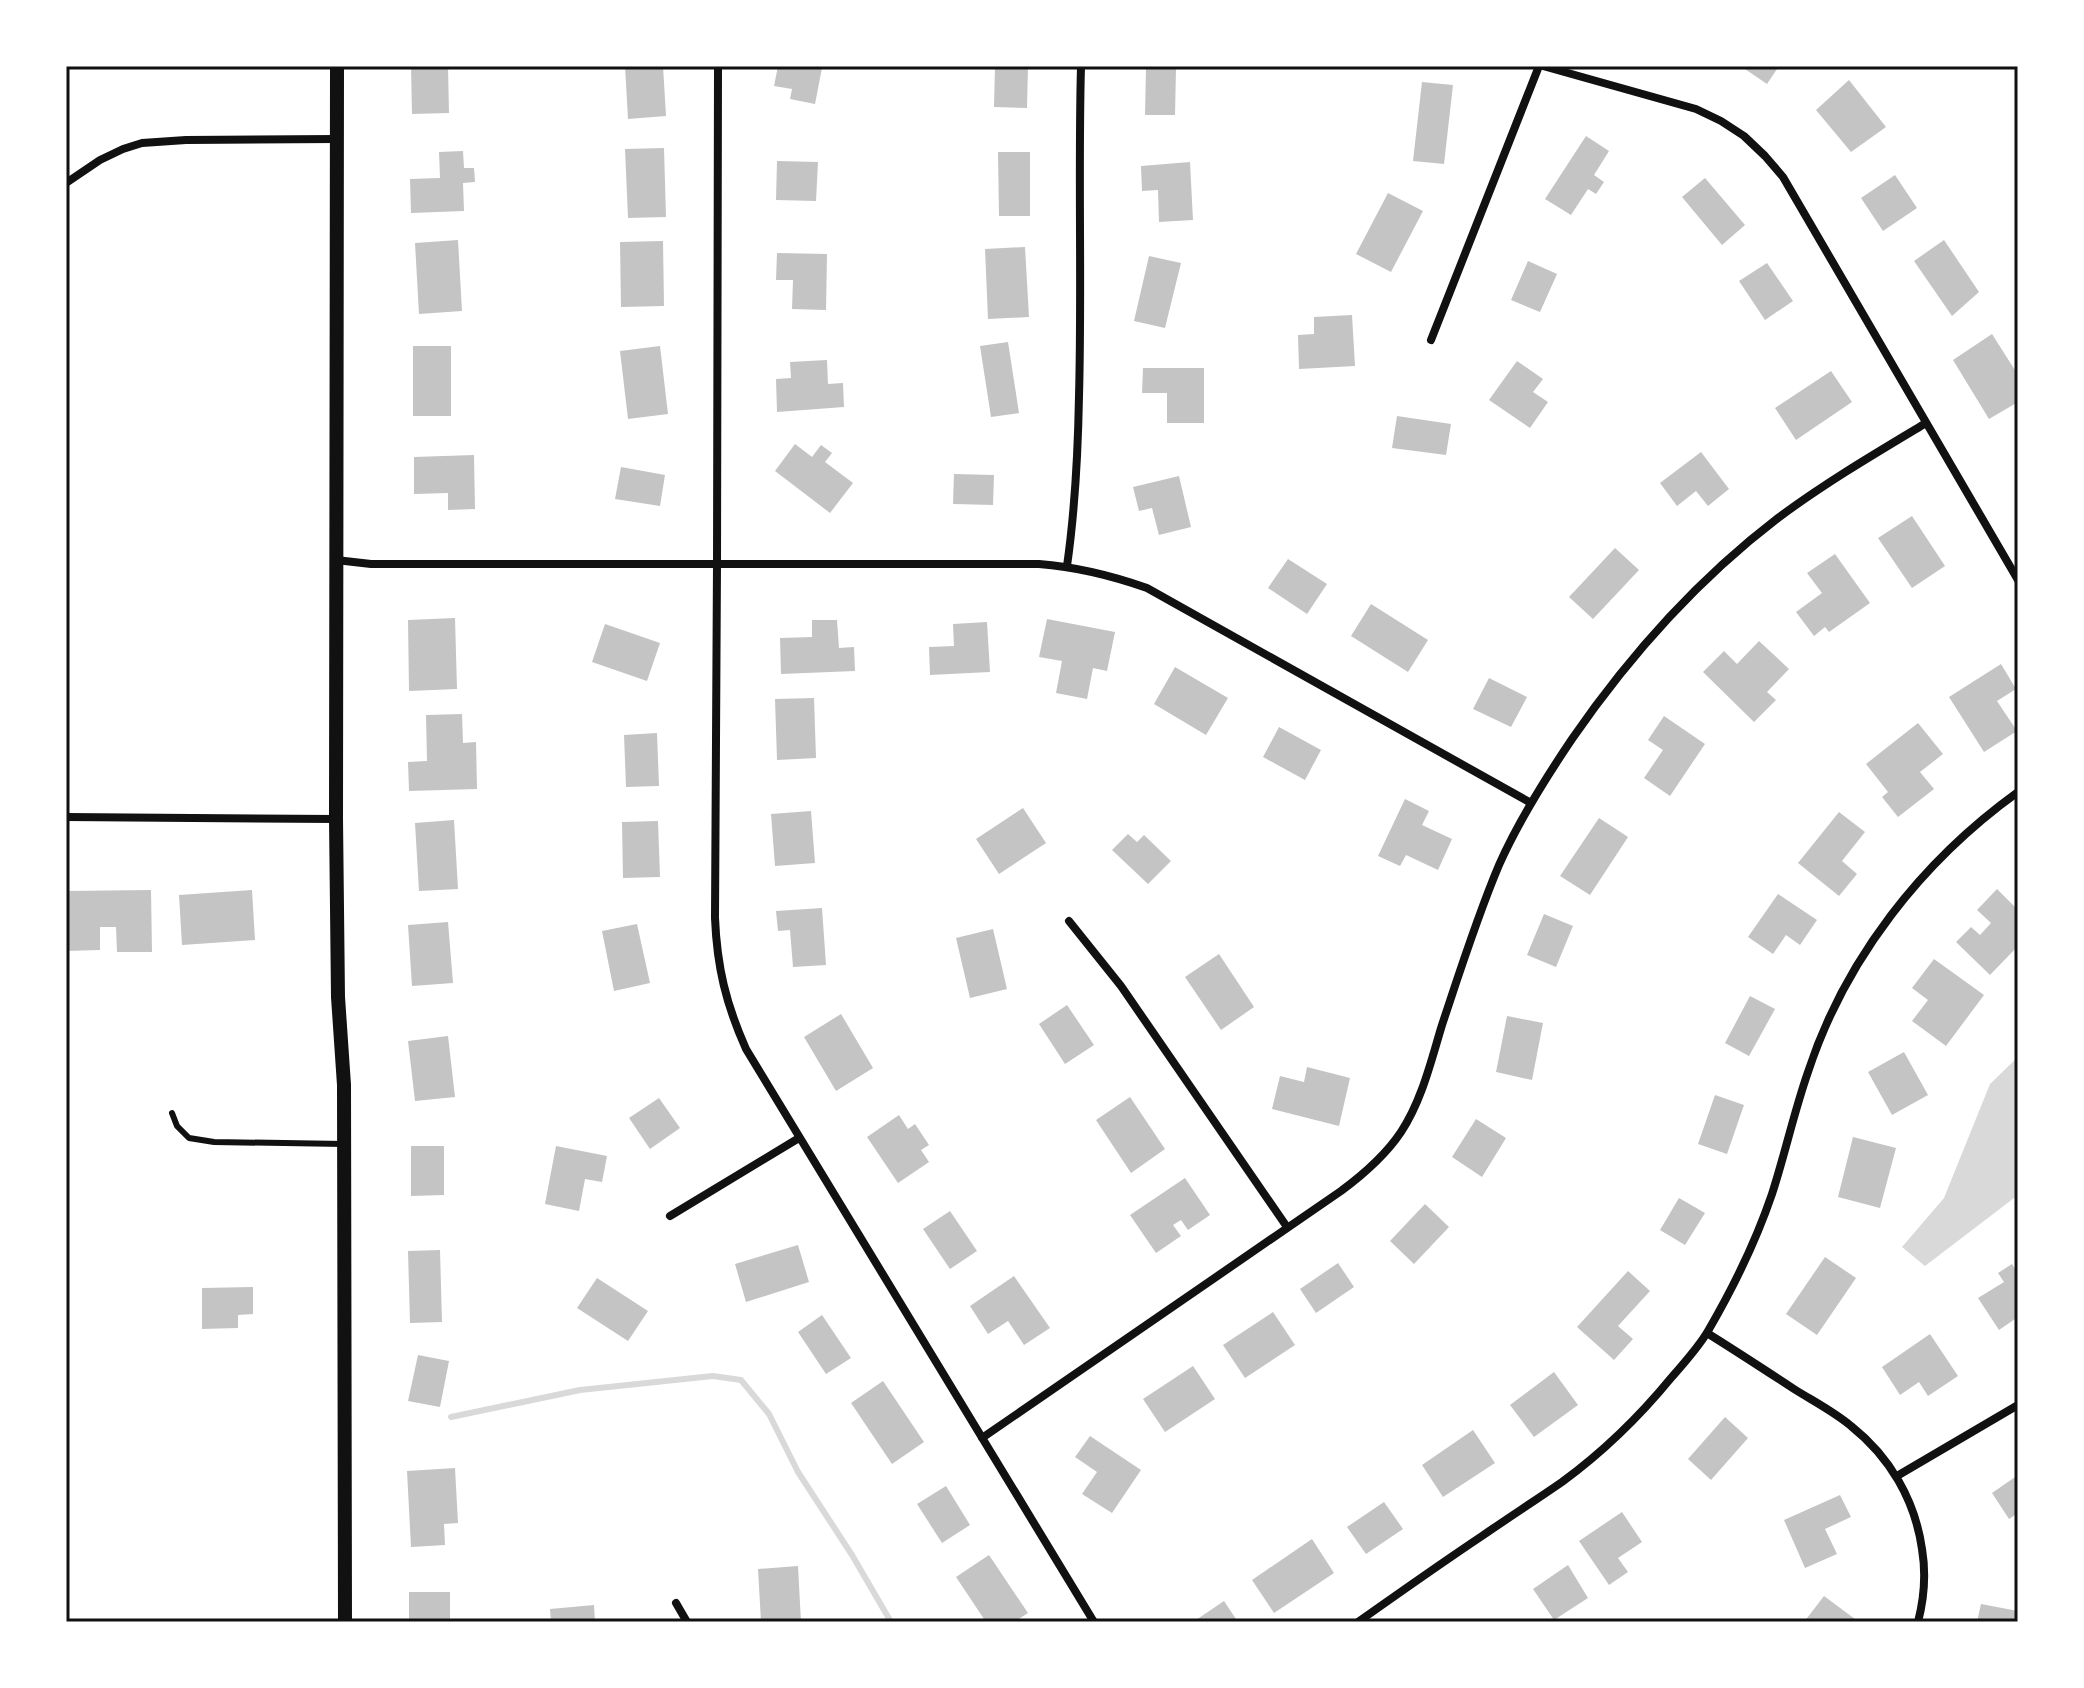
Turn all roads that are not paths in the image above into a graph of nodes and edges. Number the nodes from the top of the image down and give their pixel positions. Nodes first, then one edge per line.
1 (337, 66) edge
2 (718, 66) edge
3 (1081, 66) edge
4 (1541, 66) edge
5 (337, 139) junction
6 (66, 183) edge
7 (1431, 340) dead end
8 (1926, 423) junction
9 (336, 560) junction
10 (717, 564) junction
11 (1067, 566) junction
12 (2018, 580) edge
13 (2018, 792) edge
14 (1531, 803) junction
15 (66, 817) edge
16 (336, 819) junction
17 (1069, 921) dead end
18 (172, 1113) dead end
19 (799, 1138) junction
20 (344, 1144) junction
21 (670, 1216) dead end
22 (1287, 1227) junction
23 (1707, 1333) junction
24 (2018, 1405) edge
25 (982, 1438) junction
26 (1897, 1476) junction
27 (676, 1603) dead end
28 (345, 1622) edge
29 (687, 1622) edge
30 (1094, 1622) edge
31 (1358, 1622) edge
32 (1918, 1622) edge

1 - 5 street
2 - 10 street
3 - 11 street
4 - 7 street
4 - 8 street
5 - 6 street
5 - 9 street
8 - 12 street
8 - 14 street
9 - 10 street
9 - 16 street
10 - 11 street
10 - 19 street
11 - 14 street
13 - 23 street
14 - 22 street
15 - 16 street
16 - 20 street
17 - 22 street
18 - 20 lane
19 - 21 street
19 - 25 street
20 - 28 street
22 - 25 street
23 - 26 street
23 - 31 street
24 - 26 street
25 - 30 street
26 - 32 street
27 - 29 street

